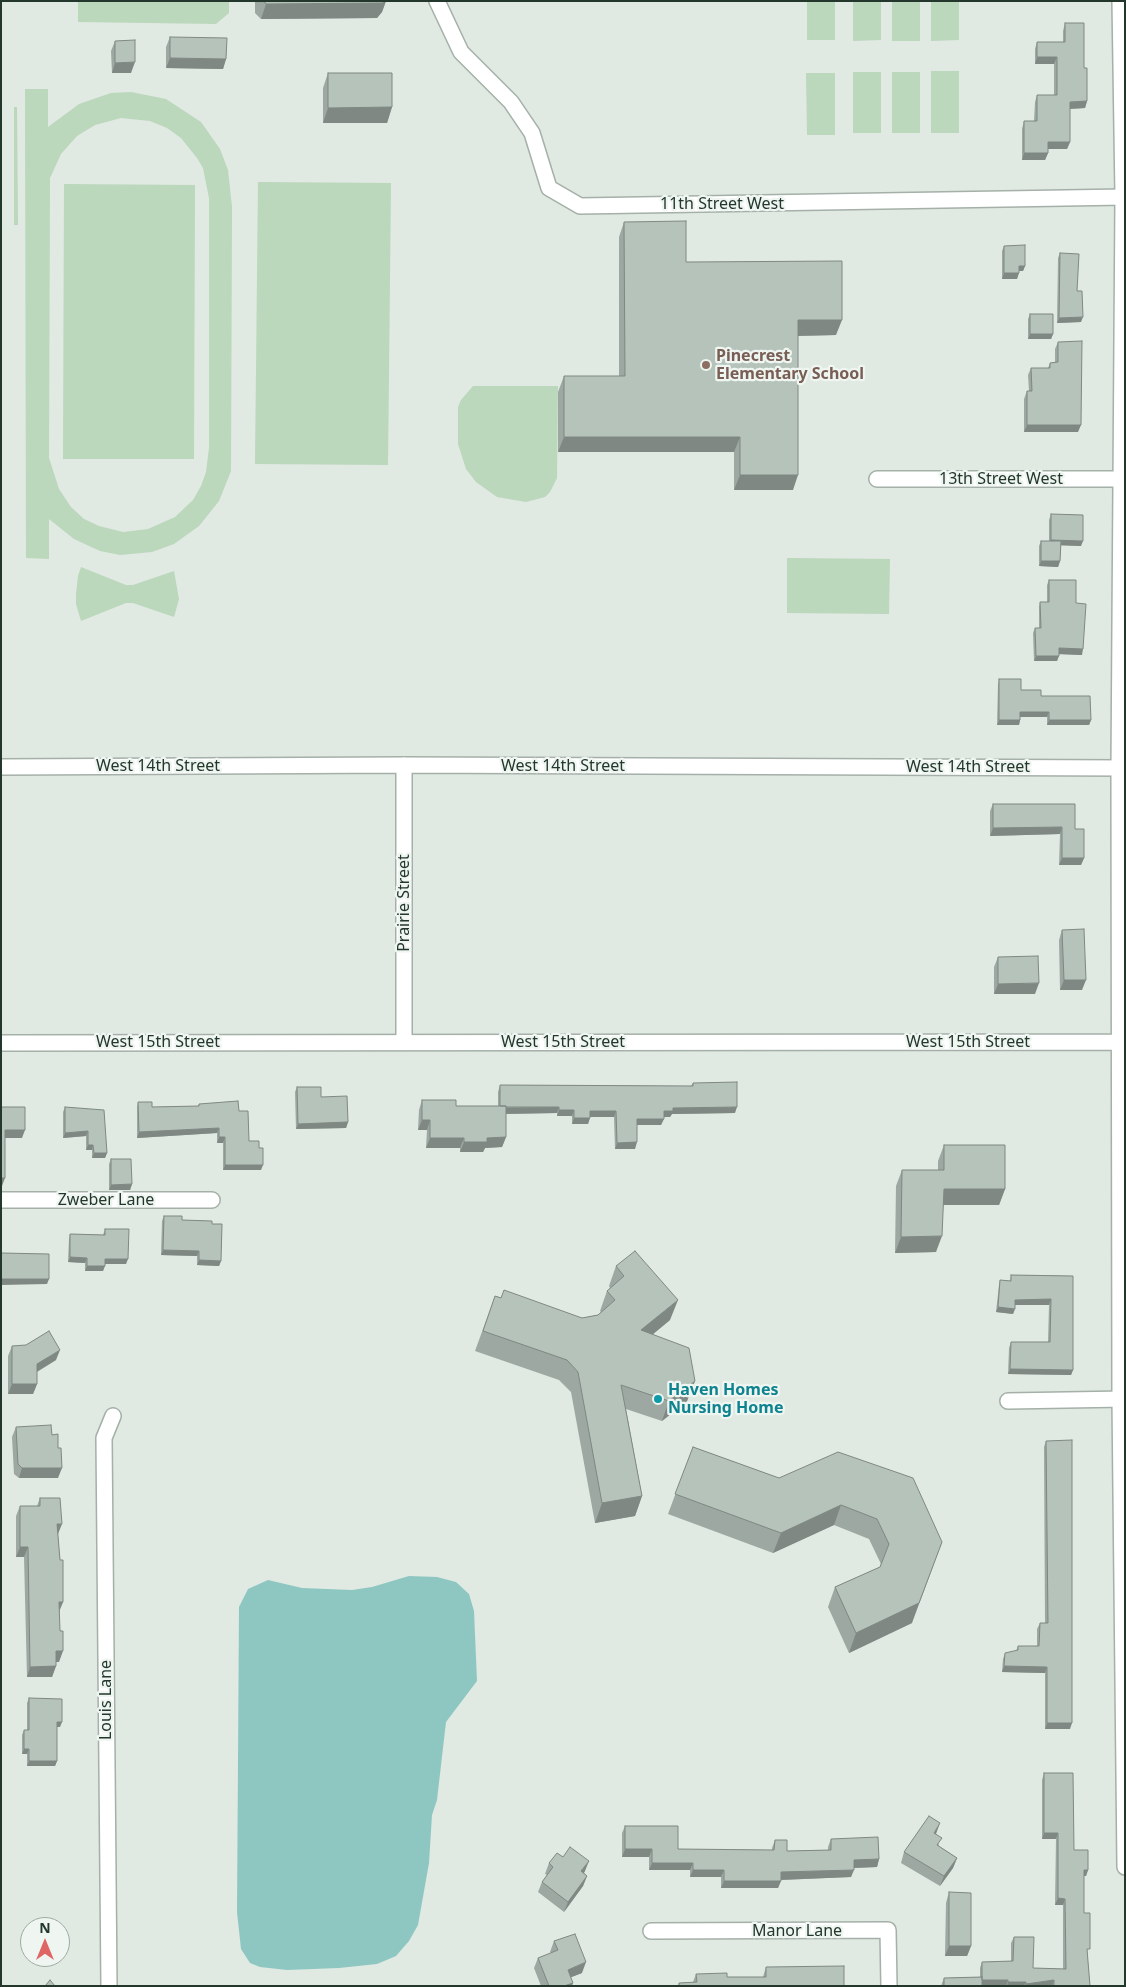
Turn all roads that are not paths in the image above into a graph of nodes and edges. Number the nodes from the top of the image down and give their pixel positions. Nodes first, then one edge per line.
1 (437, 1) edge
2 (1120, 1) edge
3 (1124, 197) edge
4 (877, 479) dead end
5 (1123, 479) edge
6 (404, 765) junction
7 (1, 767) edge
8 (1122, 768) edge
9 (404, 1042) junction
10 (1122, 1042) edge
11 (1, 1043) edge
12 (1, 1200) edge
13 (212, 1200) dead end
14 (1122, 1399) edge
15 (1008, 1401) dead end
16 (112, 1416) dead end
17 (1124, 1765) edge
18 (1125, 1867) edge
19 (651, 1931) dead end
20 (108, 1986) edge
21 (888, 1986) edge

1 - 3 street, 11th Street West
2 - 3 street
3 - 5 street
4 - 5 street, 13th Street West
5 - 8 street
6 - 7 street, West 14th Street
6 - 8 street, West 14th Street
6 - 9 street, Prairie Street
8 - 10 street
9 - 10 street, West 15th Street
9 - 11 street, West 15th Street
10 - 14 street
12 - 13 street, Zweber Lane
14 - 15 street
14 - 17 street
16 - 20 street, Louis Lane
17 - 18 street
19 - 21 street, Manor Lane

